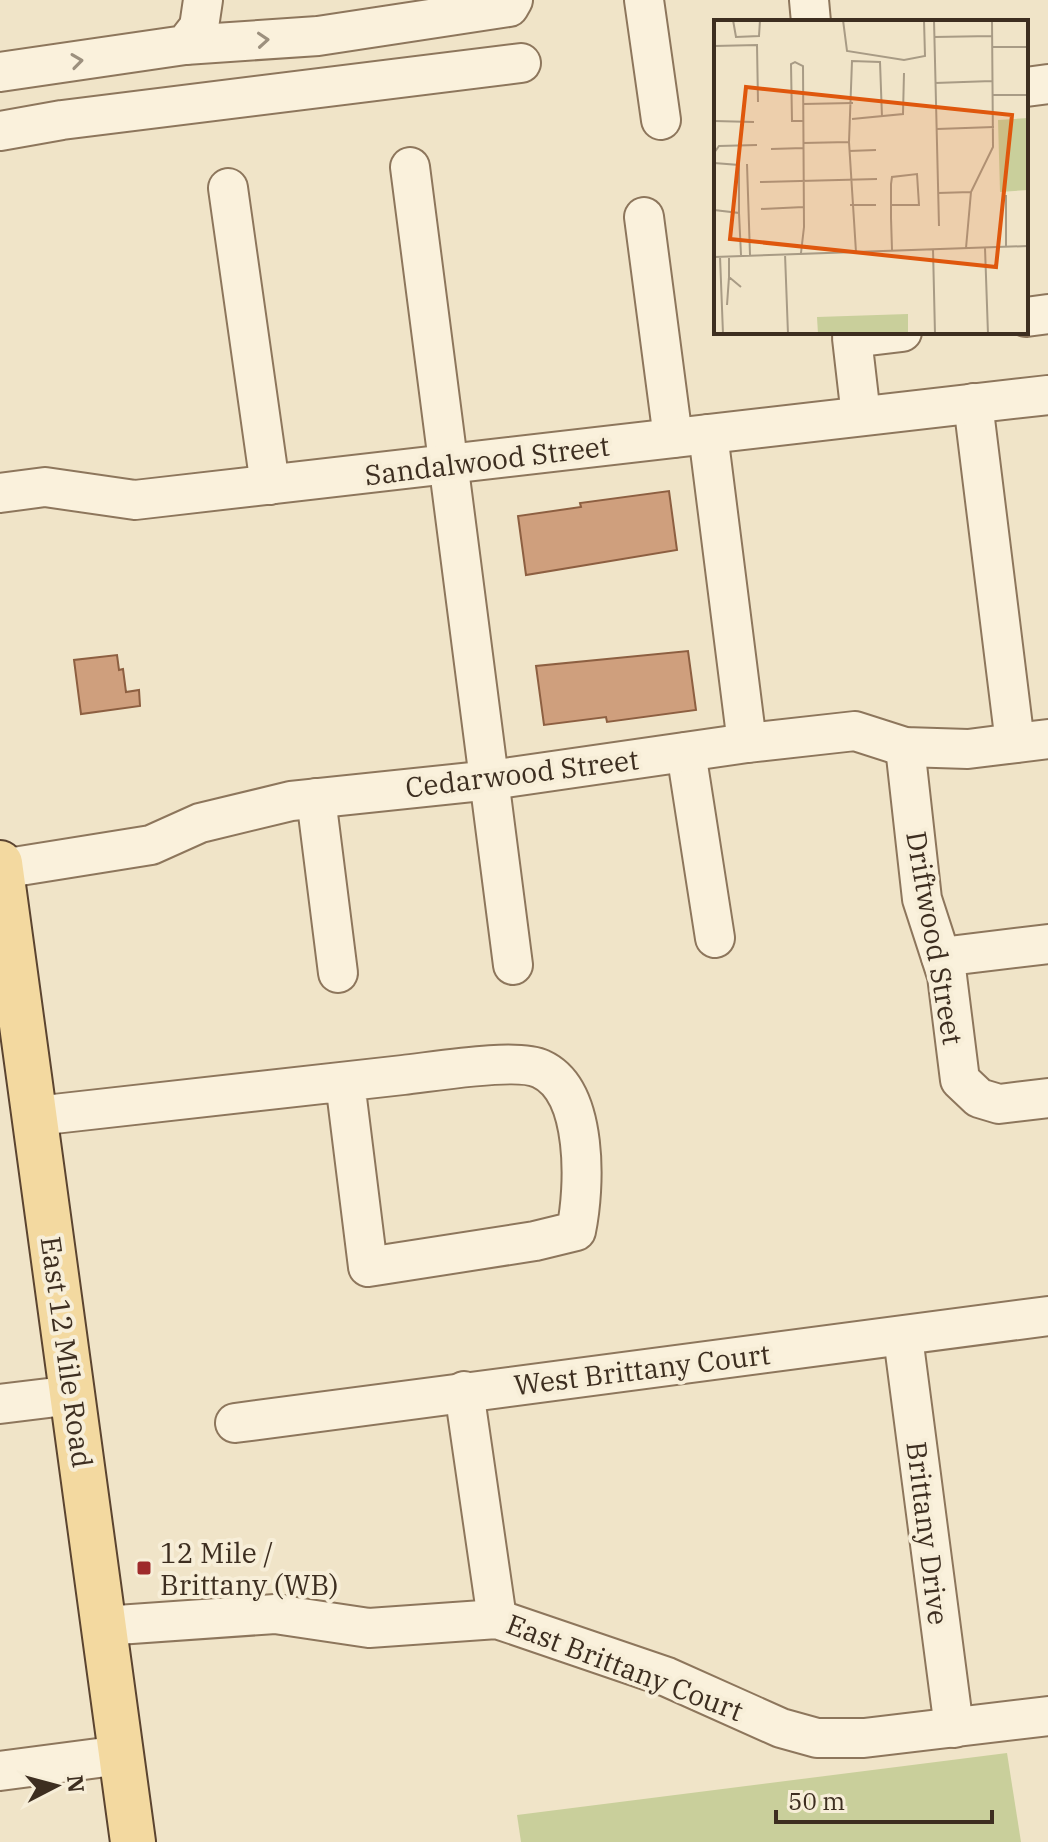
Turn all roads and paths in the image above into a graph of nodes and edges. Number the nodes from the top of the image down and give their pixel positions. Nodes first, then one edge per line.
1 (203, 0) edge
2 (513, 0) edge
3 (644, 0) edge
4 (809, 0) edge
5 (811, 20) edge
6 (185, 45) junction
7 (521, 63) dead end
8 (0, 72) edge
9 (1048, 84) edge
10 (1028, 87) edge
11 (661, 120) dead end
12 (0, 131) edge
13 (410, 167) dead end
14 (228, 188) dead end
15 (644, 217) dead end
16 (1048, 314) edge
17 (1028, 317) edge
18 (885, 334) edge
19 (1048, 395) edge
20 (973, 403) junction
21 (861, 416) junction
22 (690, 436) junction
23 (447, 466) junction
24 (270, 485) junction
25 (0, 493) edge
26 (1032, 741) edge
27 (747, 743) junction
28 (905, 747) junction
29 (686, 752) junction
30 (491, 780) junction
31 (316, 798) junction
32 (0, 863) edge
33 (1, 869) edge
34 (715, 938) dead end
35 (1048, 944) edge
36 (941, 957) junction
37 (513, 965) dead end
38 (338, 973) dead end
39 (345, 1082) junction
40 (1048, 1098) edge
41 (36, 1116) junction
42 (1048, 1316) edge
43 (903, 1337) junction
44 (464, 1391) junction
45 (73, 1395) junction
46 (0, 1404) edge
47 (235, 1423) dead end
48 (497, 1619) junction
49 (103, 1626) junction
50 (1048, 1716) edge
51 (954, 1728) junction
52 (121, 1755) junction
53 (0, 1771) edge
54 (133, 1842) edge

1 - 6 street
6 -> 2 street
3 - 11 street
4 - 5 street
8 -> 6 street
7 - 12 street
9 - 10 street
13 - 23 street
14 - 24 street
15 - 22 street
16 - 17 street
18 - 21 street
19 - 20 street, Sandalwood Street
20 - 21 street, Sandalwood Street
20 - 26 street
21 - 22 street, Sandalwood Street
22 - 23 street, Sandalwood Street
22 - 27 street
23 - 24 street, Sandalwood Street
23 - 30 street
24 - 25 street, Sandalwood Street
26 - 28 street, Cedarwood Street
27 - 28 street, Cedarwood Street
27 - 29 street, Cedarwood Street
28 - 36 street, Driftwood Street
29 - 30 street, Cedarwood Street
29 - 34 street
30 - 31 street, Cedarwood Street
30 - 37 street
31 - 33 street, Cedarwood Street
31 - 38 street
32 - 33 main road, East 12 Mile Road
33 - 41 main road, East 12 Mile Road
35 - 36 street
36 - 40 street, Driftwood Street
39 - 39 street
39 - 41 street
41 - 45 main road, East 12 Mile Road
42 - 43 street, West Brittany Court
43 - 44 street, West Brittany Court
43 - 51 street, Brittany Drive
44 - 47 street, West Brittany Court
44 - 48 street
45 - 46 street
45 - 49 main road, East 12 Mile Road
48 - 49 street, East Brittany Court
48 - 51 street, East Brittany Court
49 - 52 main road, East 12 Mile Road
50 - 51 street, East Brittany Court
52 - 53 street
52 - 54 main road, East 12 Mile Road

